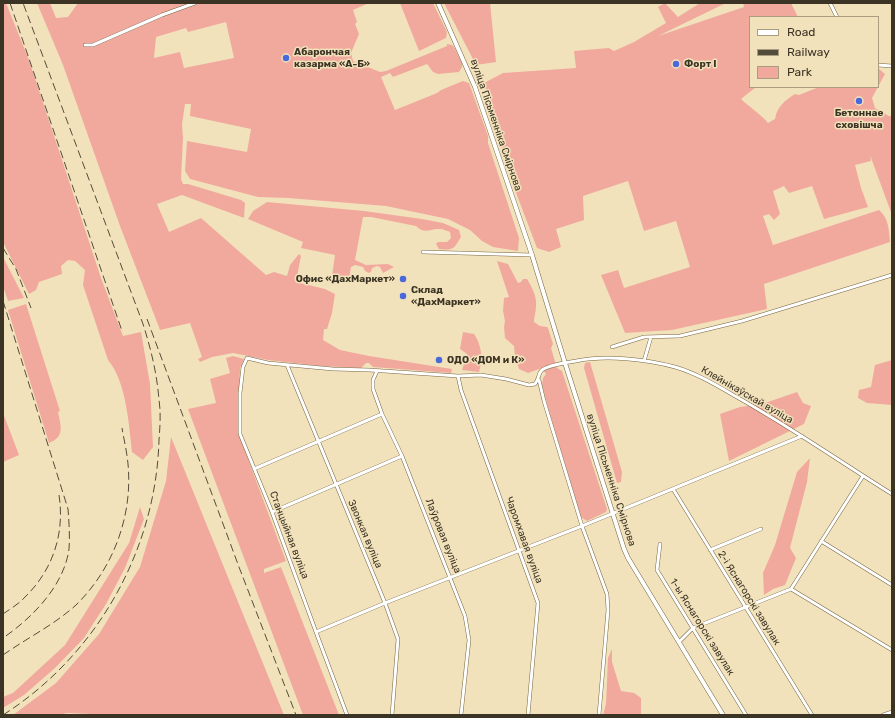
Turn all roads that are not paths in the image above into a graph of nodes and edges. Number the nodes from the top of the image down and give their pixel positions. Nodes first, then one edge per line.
1 (196, 3) edge
2 (438, 3) edge
3 (830, 3) edge
4 (836, 16) edge
5 (85, 45) dead end
6 (879, 65) edge
7 (892, 66) edge
8 (423, 252) dead end
9 (532, 255) junction
10 (892, 275) edge
11 (651, 337) junction
12 (612, 346) dead end
13 (644, 361) junction
14 (565, 363) junction
15 (287, 365) junction
16 (377, 371) junction
17 (458, 376) junction
18 (539, 380) junction
19 (382, 414) junction
20 (802, 436) junction
21 (319, 441) junction
22 (402, 456) junction
23 (254, 469) junction
24 (862, 476) junction
25 (335, 484) junction
26 (673, 489) junction
27 (892, 494) edge
28 (272, 512) junction
29 (613, 514) junction
30 (582, 526) junction
31 (761, 529) dead end
32 (821, 541) junction
33 (660, 544) dead end
34 (710, 550) junction
35 (519, 551) junction
36 (451, 578) junction
37 (892, 585) edge
38 (791, 589) junction
39 (385, 604) junction
40 (746, 608) junction
41 (693, 628) junction
42 (316, 632) junction
43 (679, 642) junction
44 (892, 650) edge
45 (892, 712) edge
46 (347, 715) edge
47 (392, 715) edge
48 (461, 715) edge
49 (528, 715) edge
50 (599, 715) edge
51 (723, 715) edge
52 (746, 715) edge
53 (812, 715) edge
54 (885, 715) edge

1 - 5 street
2 - 9 main road, вуліца Пісьменніка Смірнова
3 - 4 street
6 - 7 street
8 - 9 street
9 - 14 main road, вуліца Пісьменніка Смірнова
10 - 11 street
11 - 12 street
11 - 13 street
13 - 14 street, Клейнікаўскай вуліца
13 - 20 street, Клейнікаўскай вуліца
14 - 18 street, Клейнікаўскай вуліца
14 - 29 main road, вуліца Пісьменніка Смірнова
15 - 16 street
15 - 21 street, Звонкая вуліца
15 - 23 street, Станцыйная вуліца
16 - 17 street
16 - 19 street, Лаўровая вуліца
17 - 18 street
17 - 35 street, Чаромхавая вуліца
18 - 30 street
19 - 21 street
19 - 22 street, Лаўровая вуліца
20 - 24 street, Клейнікаўскай вуліца
20 - 26 street, Клейнікаўскай вуліца
21 - 23 street
21 - 25 street, Звонкая вуліца
22 - 25 street
22 - 36 street, Лаўровая вуліца
23 - 28 street, Станцыйная вуліца
24 - 27 street, Клейнікаўскай вуліца
24 - 32 street
25 - 28 street
25 - 39 street, Звонкая вуліца
26 - 29 street, Клейнікаўскай вуліца
26 - 34 street, 2-і Яснагорскі завулак
28 - 42 street, Станцыйная вуліца
29 - 30 street, Клейнікаўскай вуліца
29 - 43 main road, вуліца Пісьменніка Смірнова
30 - 35 street, Клейнікаўскай вуліца
30 - 50 street
31 - 34 street
32 - 37 street
32 - 38 street
33 - 41 street, 1-ы Яснагорскі завулак
34 - 40 street, 2-і Яснагорскі завулак
35 - 36 street, Клейнікаўскай вуліца
35 - 49 street, Чаромхавая вуліца
36 - 39 street, Клейнікаўскай вуліца
36 - 48 street, Лаўровая вуліца
38 - 40 street
38 - 44 street
39 - 42 street, Клейнікаўскай вуліца
39 - 47 street, Звонкая вуліца
40 - 41 street
40 - 53 street, 2-і Яснагорскі завулак
41 - 43 street
41 - 52 street, 1-ы Яснагорскі завулак
42 - 46 street, Станцыйная вуліца
43 - 51 main road, вуліца Пісьменніка Смірнова
45 - 54 street

